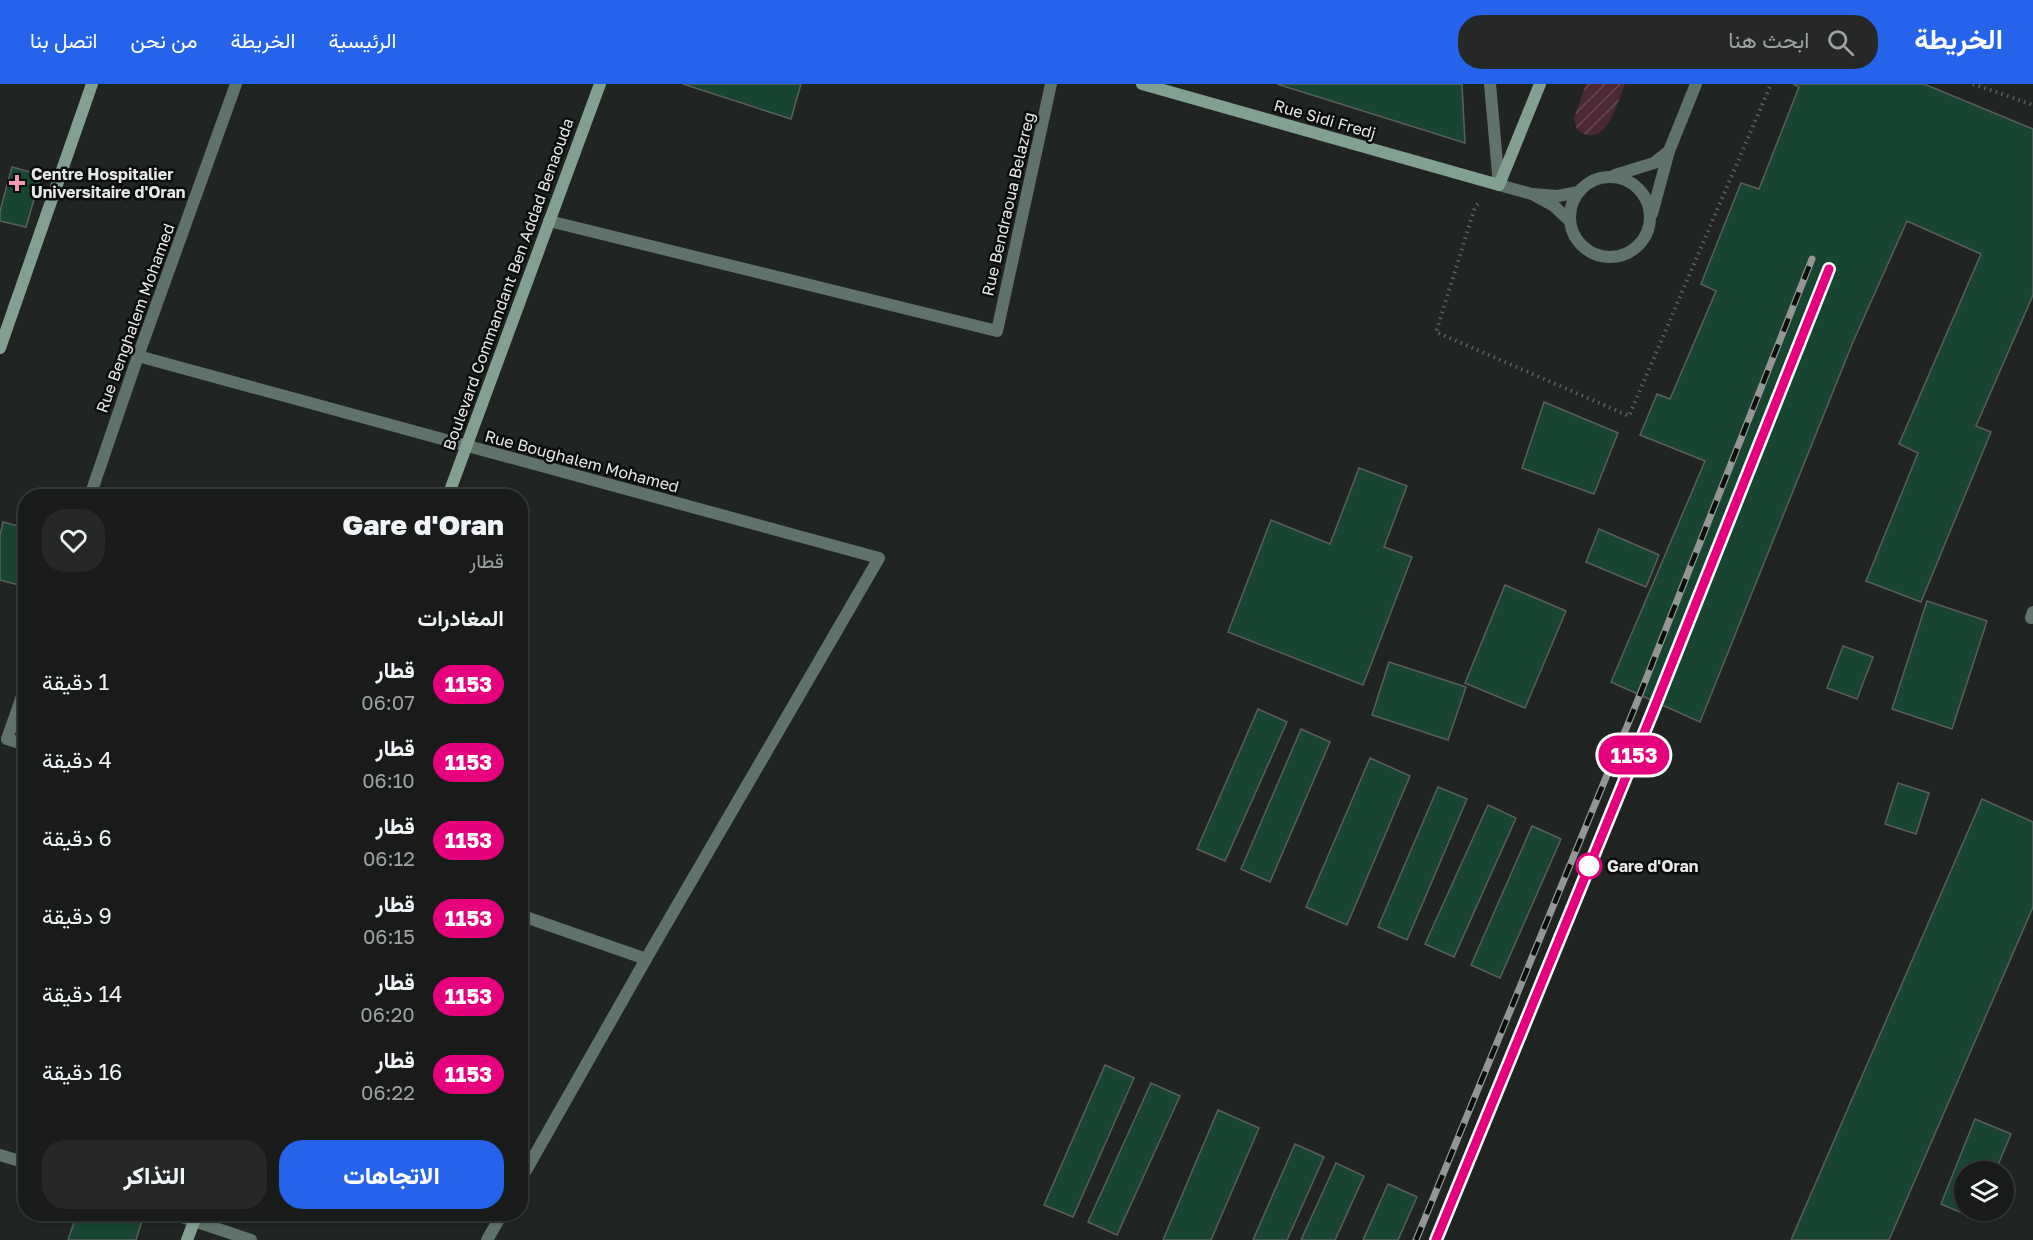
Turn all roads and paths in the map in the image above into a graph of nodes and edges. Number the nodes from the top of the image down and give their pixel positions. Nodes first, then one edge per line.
1 (92, 84) edge
2 (236, 84) edge
3 (600, 84) edge
4 (1052, 84) edge
5 (1142, 84) edge
6 (1490, 84) edge
7 (1540, 84) edge
8 (1696, 84) edge
9 (1771, 84) edge
10 (1973, 84) edge
11 (2033, 105) edge
12 (1669, 151) junction
13 (1612, 176) junction
14 (1499, 185) junction
15 (1578, 192) junction
16 (1532, 194) junction
17 (549, 221) junction
18 (1570, 221) junction
19 (1650, 224) junction
20 (0, 348) edge
21 (138, 356) junction
22 (466, 447) junction
23 (92, 489) edge
24 (451, 489) edge
25 (18, 704) edge
26 (3, 741) edge
27 (18, 744) edge
28 (528, 918) edge
29 (646, 959) junction
30 (0, 1155) edge
31 (18, 1161) edge
32 (528, 1168) edge
33 (194, 1221) edge
34 (206, 1221) edge
35 (498, 1221) edge
36 (187, 1240) edge
37 (251, 1240) edge
38 (487, 1240) edge

1 - 20 main road
2 - 21 street, Rue Benghalem Mohamed
3 - 17 main road, Boulevard Commandant Ben Addad Benaouda
4 - 17 street, Rue Bendraoua Belazreg
5 - 14 main road, Rue Sidi Fredj
6 - 14 street
7 - 14 main road
8 - 12 street
9 - 14 path
10 - 11 path
12 - 13 street
12 - 19 street
13 - 15 street
13 - 19 street
14 - 16 street
15 - 16 street
15 - 18 street
16 - 18 street
17 - 22 main road, Boulevard Commandant Ben Addad Benaouda
18 - 19 street
21 - 22 street, Rue Boughalem Mohamed
21 - 23 street, Rue Benghalem Mohamed
22 - 24 main road, Boulevard Commandant Ben Addad Benaouda
22 - 29 street, Rue Boughalem Mohamed
25 - 26 street
26 - 27 street
28 - 29 street
29 - 32 street
30 - 31 street
33 - 36 main road
34 - 37 street
35 - 38 street

